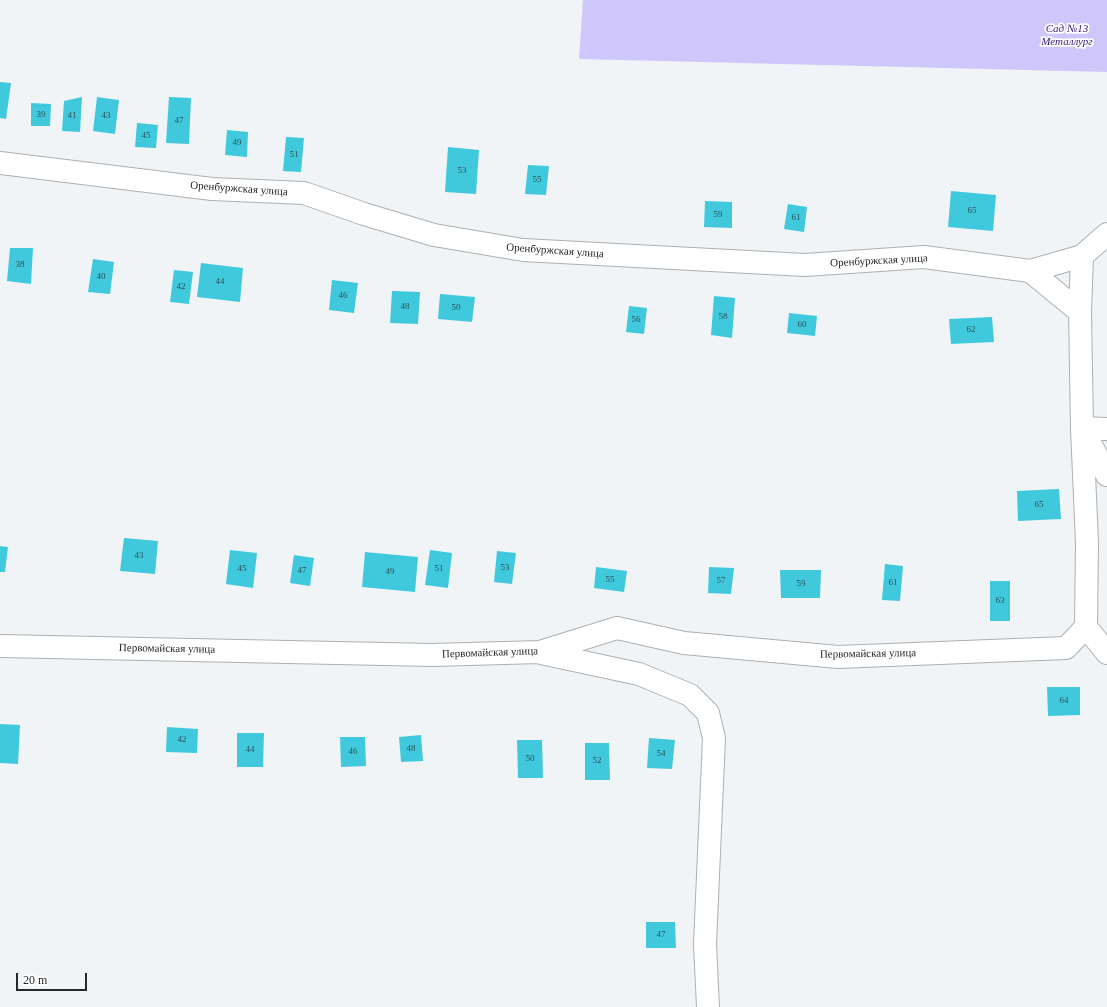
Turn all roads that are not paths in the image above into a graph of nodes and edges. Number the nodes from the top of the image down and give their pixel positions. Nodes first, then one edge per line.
1 (0, 163) edge
2 (1107, 234) edge
3 (1082, 256) junction
4 (1030, 271) junction
5 (1080, 312) junction
6 (1082, 428) junction
7 (1107, 428) edge
8 (1107, 475) edge
9 (1086, 627) junction
10 (0, 646) edge
11 (540, 652) junction
12 (1107, 653) edge
13 (708, 1007) edge

1 - 4 street, Оренбуржская улица
2 - 3 street
3 - 4 street
3 - 5 street
4 - 5 street
5 - 6 street
6 - 7 street
6 - 8 street
6 - 9 street
9 - 11 street, Первомайская улица
9 - 12 street
10 - 11 street, Первомайская улица
11 - 13 street

